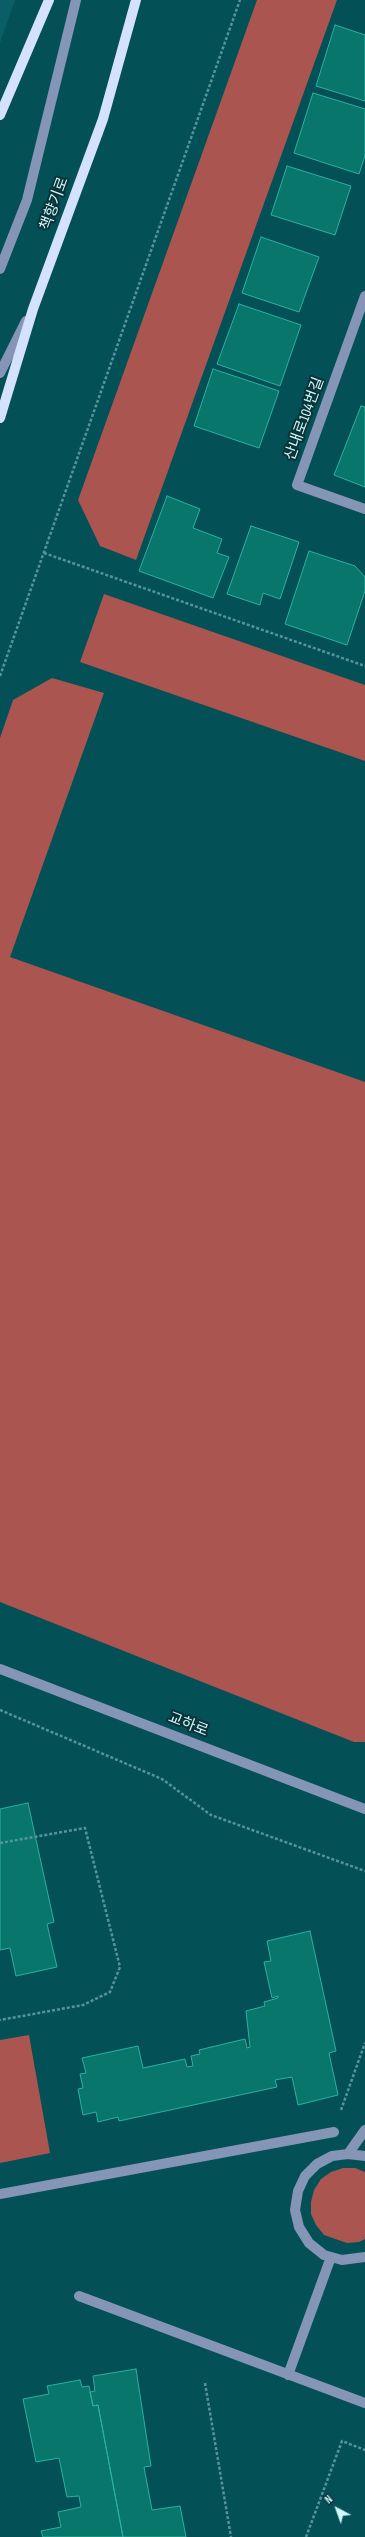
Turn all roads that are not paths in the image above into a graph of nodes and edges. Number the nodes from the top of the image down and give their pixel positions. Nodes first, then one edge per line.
1 (49, 0) edge
2 (76, 0) edge
3 (136, 0) edge
4 (0, 115) edge
5 (0, 269) edge
6 (365, 296) edge
7 (33, 309) junction
8 (0, 373) edge
9 (0, 418) edge
10 (365, 509) edge
11 (0, 1669) edge
12 (365, 1809) edge
13 (365, 2130) edge
14 (334, 2132) road end
15 (348, 2154) junction
16 (365, 2156) edge
17 (0, 2194) edge
18 (331, 2257) junction
19 (365, 2257) edge
20 (79, 2296) dead end
21 (288, 2375) junction
22 (365, 2403) edge

1 - 4 main road
2 - 5 street
3 - 7 main road, 책향기로
6 - 10 street, 산내로104번길
7 - 8 street
7 - 9 main road, 책향기로
11 - 12 street, 교하로
13 - 15 street
14 - 17 street
15 - 16 street
15 - 18 street
18 - 19 street
18 - 21 street
20 - 21 street
21 - 22 street

